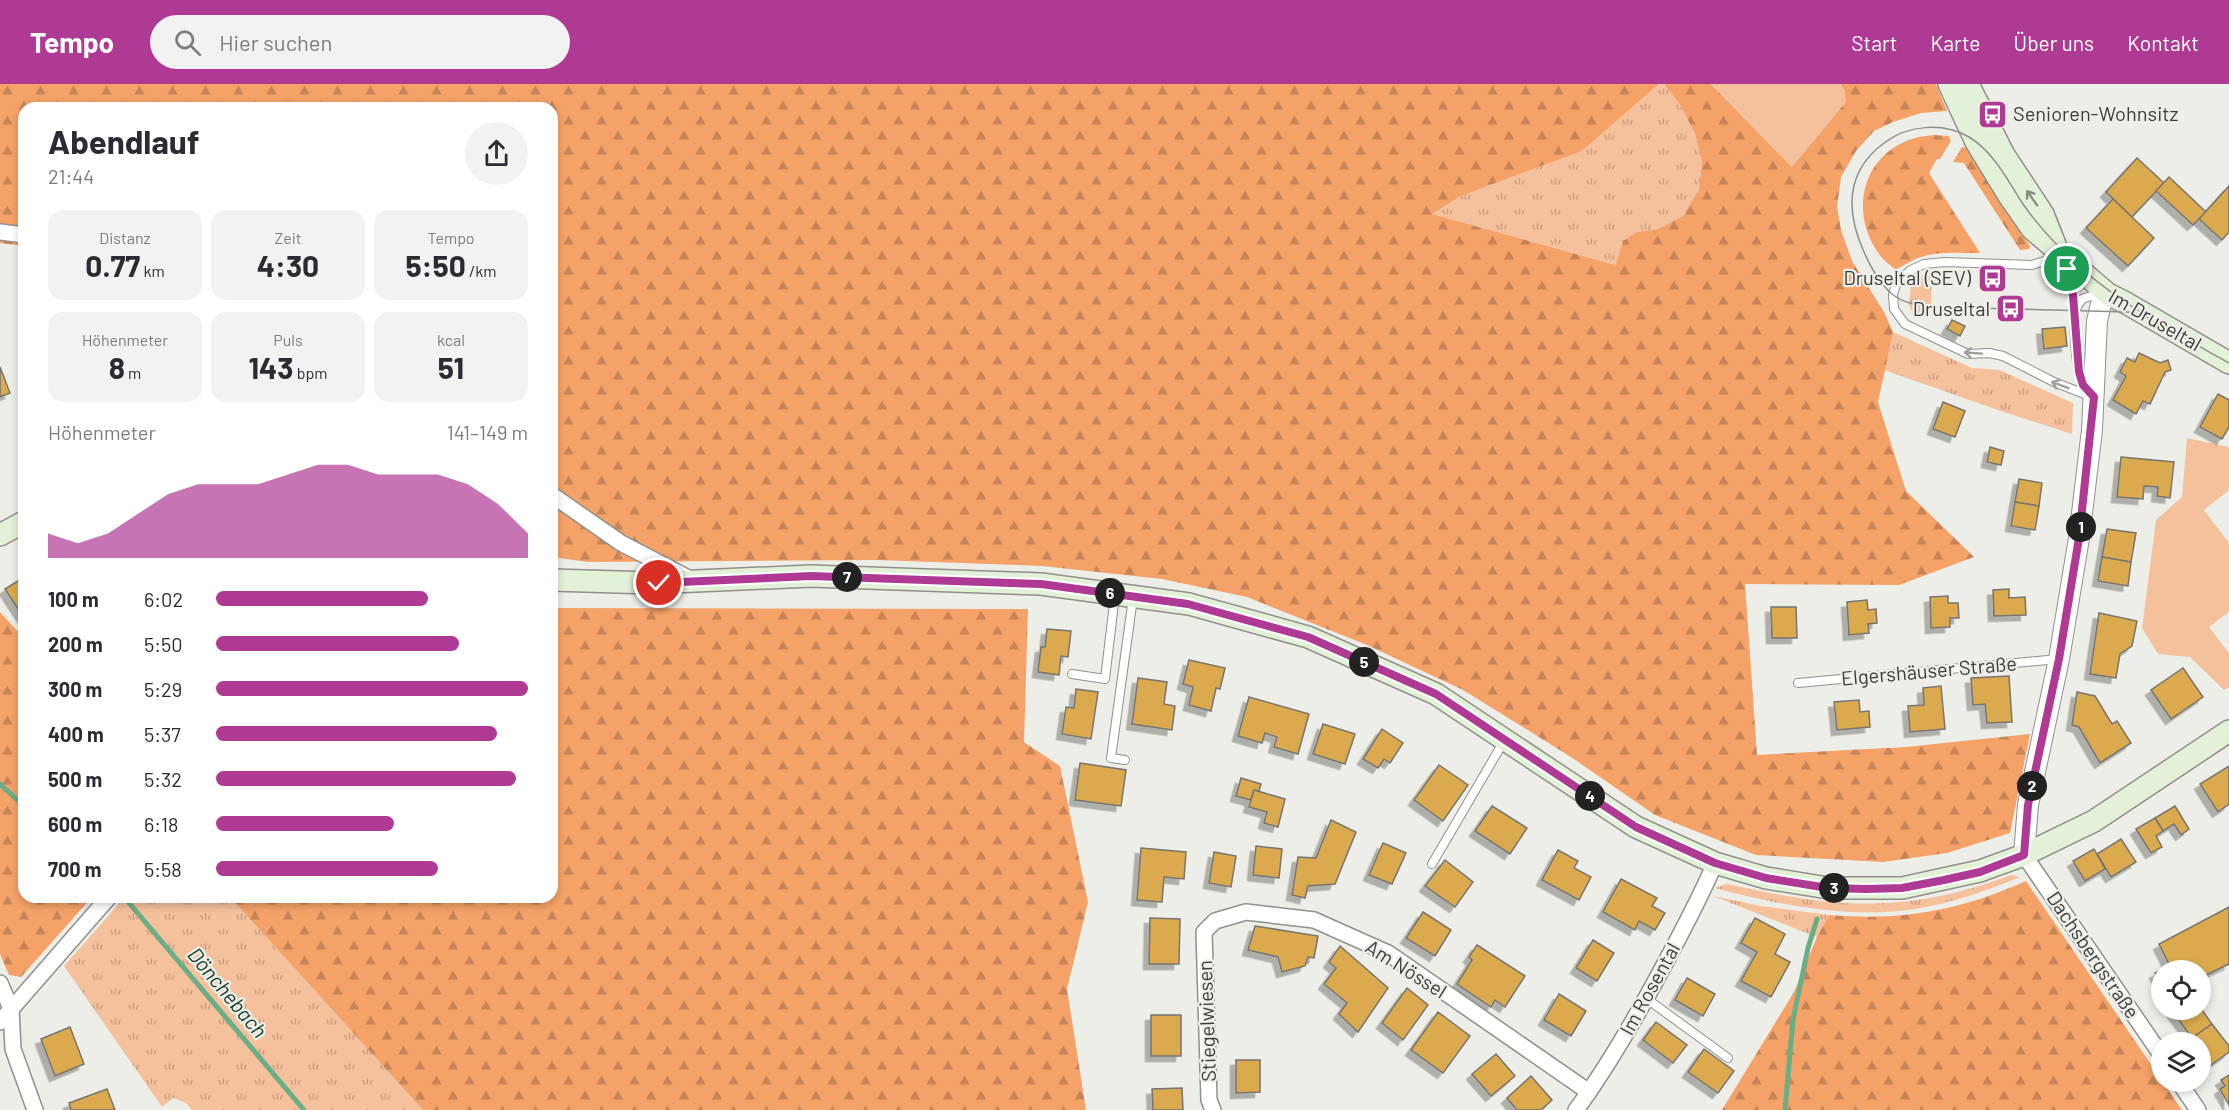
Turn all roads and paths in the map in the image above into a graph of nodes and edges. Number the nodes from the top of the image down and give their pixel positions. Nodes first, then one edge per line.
1 (1949, 84) edge
2 (1968, 84) edge
3 (0, 232) edge
4 (18, 235) edge
5 (2061, 255) junction
6 (2108, 294) junction
7 (2074, 311) junction
8 (2229, 363) edge
9 (2094, 397) junction
10 (558, 499) edge
11 (18, 525) edge
12 (0, 535) edge
13 (558, 580) edge
14 (695, 582) junction
15 (1124, 596) junction
16 (2059, 659) junction
17 (1072, 674) dead end
18 (1798, 682) dead end
19 (2229, 731) edge
20 (1506, 740) junction
21 (1125, 760) dead end
22 (2024, 855) junction
23 (1715, 863) junction
24 (1432, 864) dead end
25 (104, 903) edge
26 (1204, 932) joint
27 (0, 983) edge
28 (1647, 999) junction
29 (11, 1009) junction
30 (0, 1022) edge
31 (2151, 1040) edge
32 (1728, 1058) dead end
33 (1589, 1092) junction
34 (2186, 1092) edge
35 (35, 1110) edge
36 (1213, 1110) edge
37 (1576, 1110) edge
38 (2198, 1110) edge

1 - 5 main road, Im Druseltal
5 -> 2 main road, Im Druseltal
3 - 4 street
5 - 6 main road, Im Druseltal
5 - 7 lane
9 -> 5 lane
6 - 7 lane
6 - 8 main road, Im Druseltal
6 - 9 street
7 - 9 lane
9 - 16 street
10 - 14 street
11 - 12 main road
13 - 14 main road
14 - 15 main road
15 - 17 lane
15 - 20 main road
15 - 21 lane
16 - 18 lane, Elgershäuser Straße
16 - 22 street
19 - 22 main road
20 - 23 main road
20 - 24 lane
22 - 23 main road
22 - 31 street, Dachsbergstraße
23 - 28 street, Im Rosental
25 - 29 street
26 - 33 street, Am Nössel
26 - 36 street, Stiegelwiesen
27 - 29 street
28 - 32 lane
28 - 33 street, Im Rosental
29 - 30 street
29 - 35 street
33 - 37 street, Im Rosental
34 - 38 street

